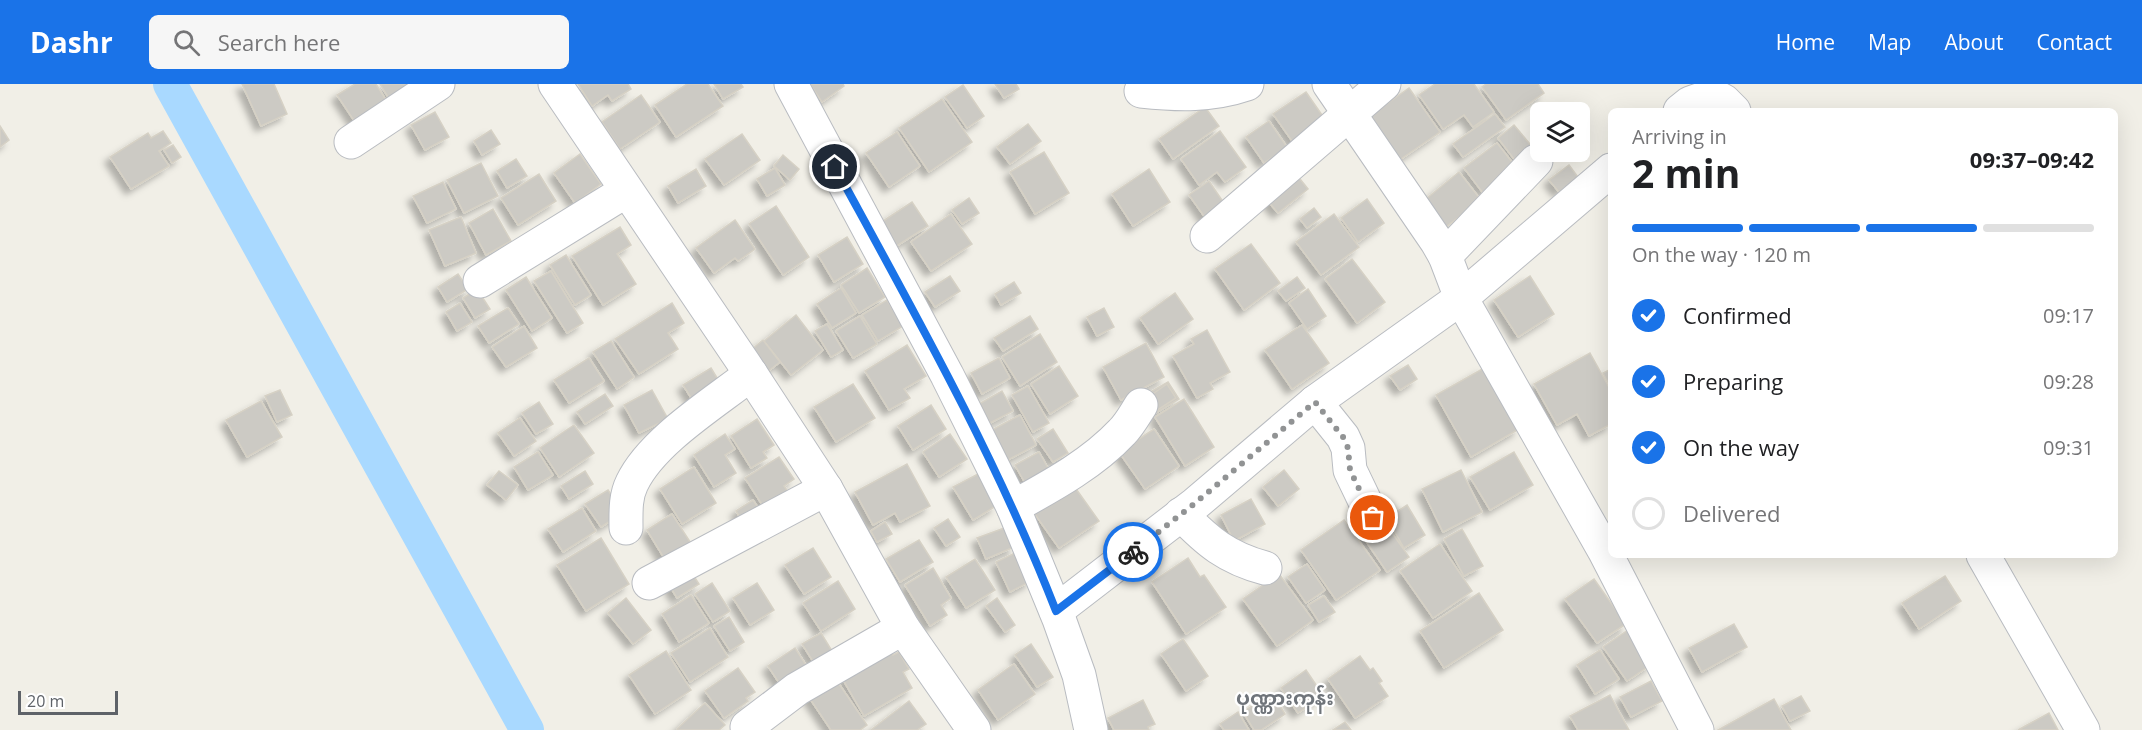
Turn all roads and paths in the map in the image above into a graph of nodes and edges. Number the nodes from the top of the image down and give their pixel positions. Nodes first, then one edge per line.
1 (438, 84) edge
2 (555, 84) edge
3 (790, 84) edge
4 (1247, 84) edge
5 (1329, 84) edge
6 (1384, 84) edge
7 (1141, 91) dead end
8 (1684, 108) edge
9 (1731, 108) edge
10 (1349, 112) junction
11 (351, 142) dead end
12 (1535, 162) edge
13 (1608, 173) edge
14 (627, 191) junction
15 (1207, 236) dead end
16 (1445, 255) junction
17 (480, 281) dead end
18 (1461, 298) junction
19 (751, 375) junction
20 (1315, 402) junction
21 (1141, 405) dead end
22 (826, 489) junction
23 (1013, 507) junction
24 (1181, 514) junction
25 (1373, 518) dead end
26 (626, 528) dead end
27 (1608, 558) edge
28 (1608, 558) edge
29 (1985, 558) edge
30 (1265, 568) dead end
31 (649, 583) dead end
32 (1056, 611) junction
33 (903, 628) junction
34 (747, 727) dead end
35 (974, 730) edge
36 (1091, 730) edge
37 (1697, 730) edge
38 (2083, 730) edge

1 - 11 street
2 - 14 street
3 - 23 street
4 - 7 street
5 - 10 street
6 - 10 street
8 - 9 street
10 - 15 street
10 - 16 street
12 - 16 street
13 - 18 street
14 - 17 street
14 - 19 street
16 - 18 street
18 - 20 street
18 - 28 street
19 - 22 street
19 - 26 street
20 - 24 street
20 - 25 street
21 - 23 street
22 - 31 street
22 - 33 street
23 - 32 street
24 - 30 street
24 - 32 street
27 - 37 street
29 - 38 street
32 - 36 street
33 - 34 street
33 - 35 street

